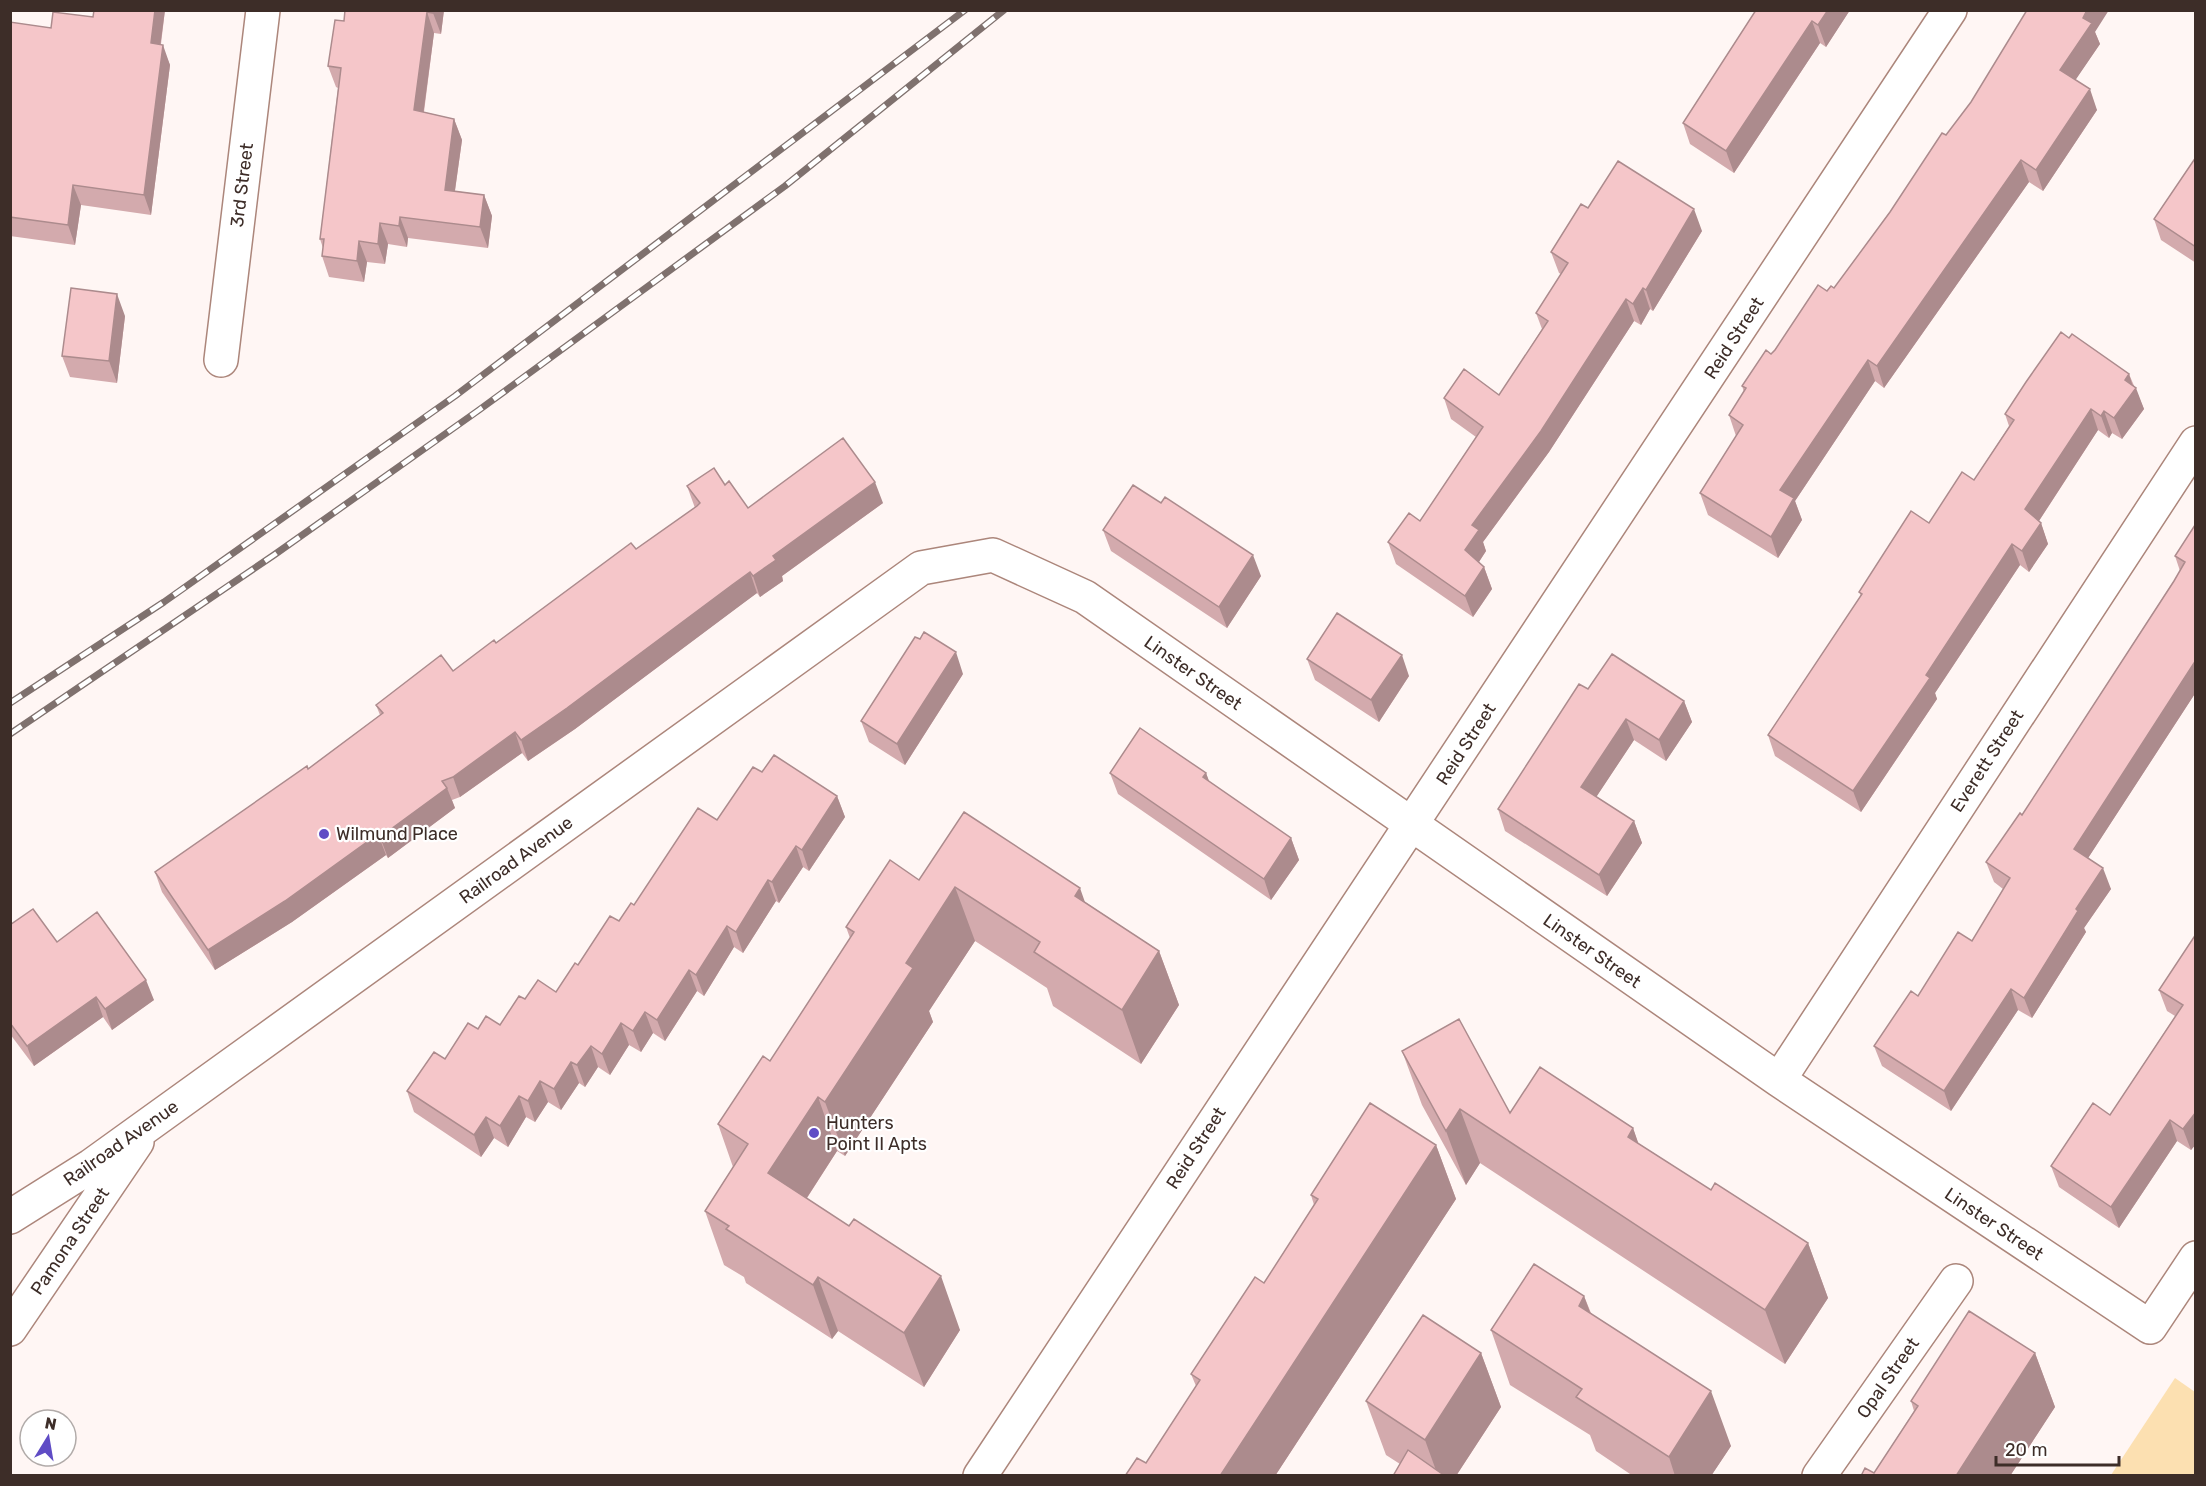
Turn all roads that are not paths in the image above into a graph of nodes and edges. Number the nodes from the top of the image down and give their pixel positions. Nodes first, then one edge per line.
1 (263, 10) edge
2 (1950, 10) edge
3 (221, 360) dead end
4 (2196, 443) edge
5 (1036, 574) joint
6 (1412, 826) junction
7 (1779, 1080) junction
8 (150, 1123) junction
9 (10, 1217) edge
10 (2196, 1258) edge
11 (1956, 1281) dead end
12 (10, 1329) edge
13 (980, 1476) edge
14 (1819, 1476) edge

1 - 3 street, 3rd Street
2 - 6 street, Reid Street
4 - 7 street, Everett Street
5 - 6 street, Linster Street
5 - 8 street, Railroad Avenue
6 - 7 street, Linster Street
6 - 13 street, Reid Street
7 - 10 street, Linster Street
8 - 9 street, Railroad Avenue
8 - 12 street, Pamona Street
11 - 14 street, Opal Street

